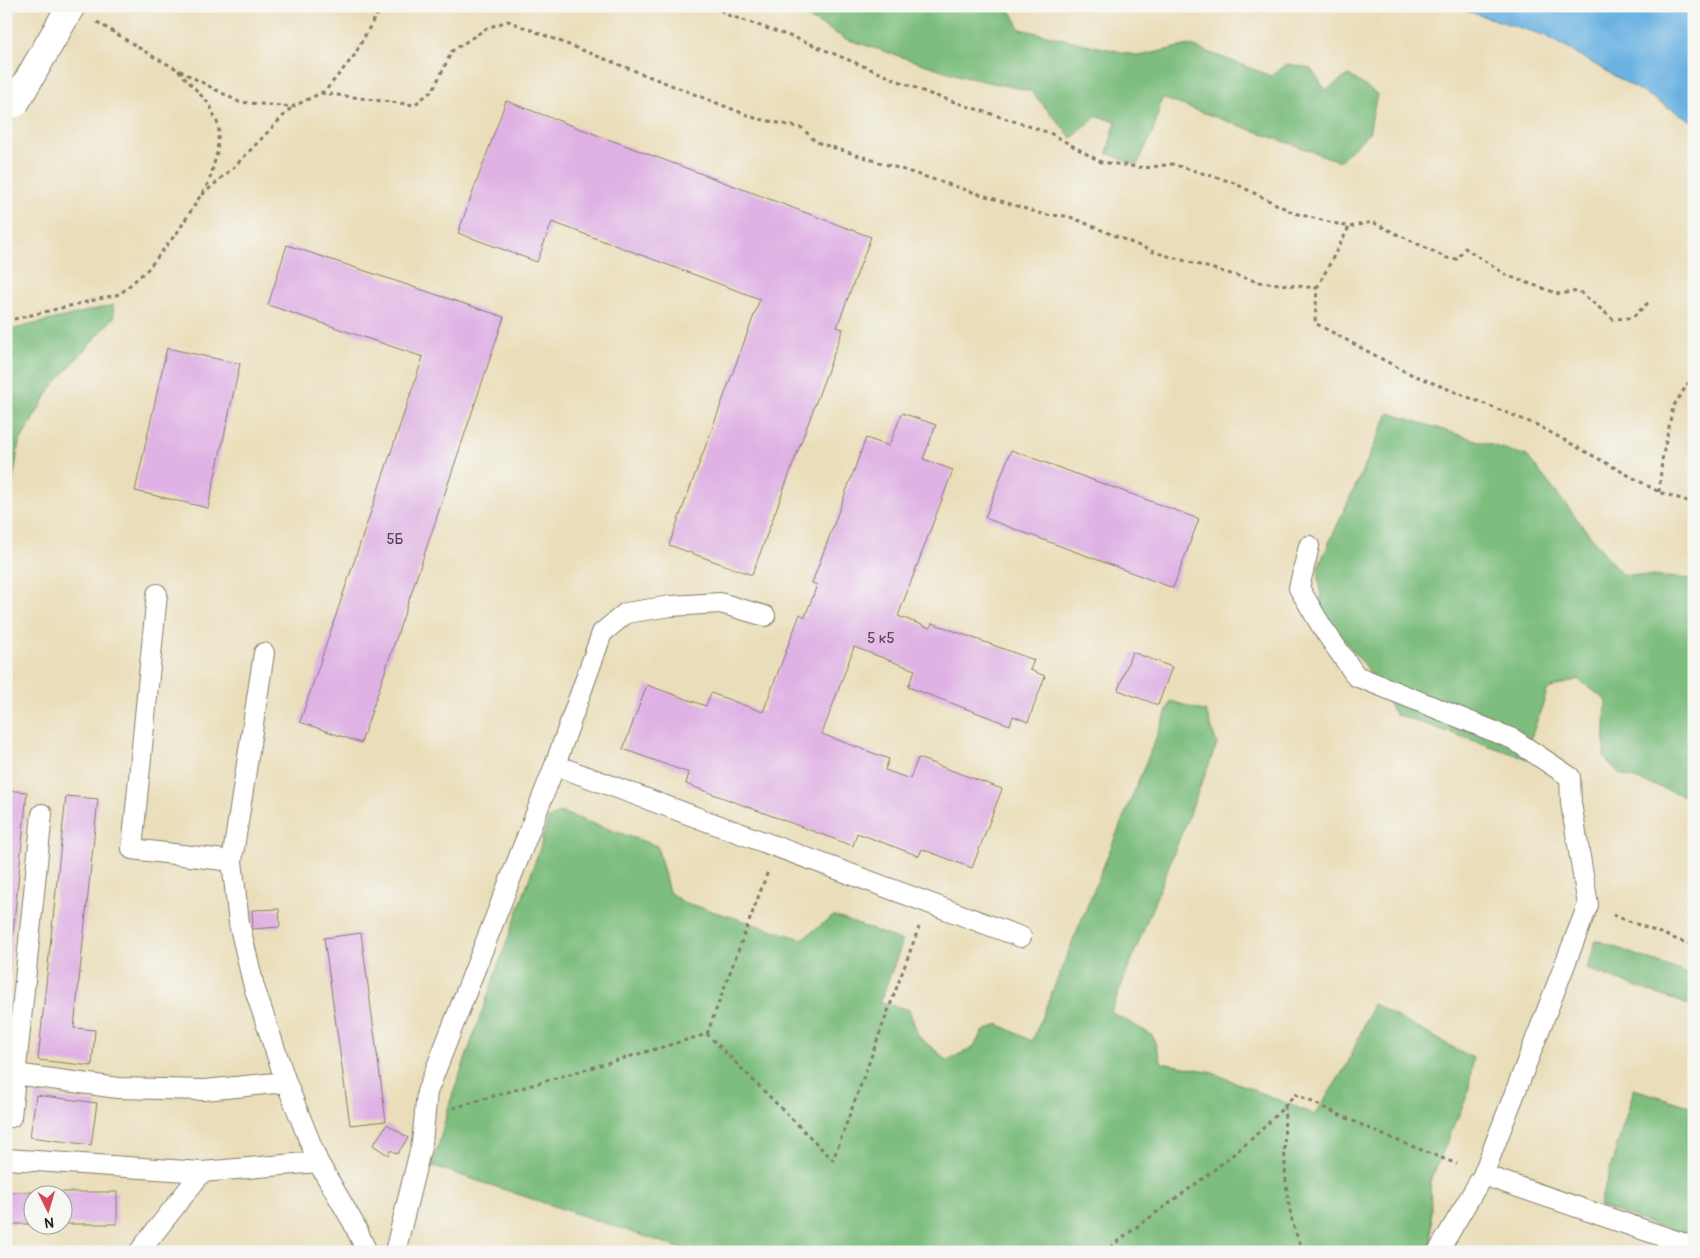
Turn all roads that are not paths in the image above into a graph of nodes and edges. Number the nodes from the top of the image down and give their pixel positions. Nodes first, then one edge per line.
1 (71, 6) edge
2 (15, 103) dead end
3 (1309, 546) dead end
4 (157, 594) dead end
5 (766, 616) dead end
6 (264, 653) dead end
7 (555, 765) junction
8 (42, 814) dead end
9 (232, 861) junction
10 (1021, 937) dead end
11 (15, 1074) junction
12 (286, 1082) junction
13 (11, 1117) dead end
14 (6, 1159) edge
15 (318, 1162) junction
16 (202, 1172) junction
17 (1483, 1175) junction
18 (1694, 1247) edge
19 (140, 1252) edge
20 (367, 1252) edge
21 (395, 1252) edge
22 (1438, 1252) edge

1 - 2 main road, bridge
3 - 17 lane
4 - 9 lane
5 - 7 lane
6 - 9 lane
7 - 10 lane
7 - 21 lane
8 - 11 lane
9 - 12 lane
11 - 12 lane
11 - 13 lane
12 - 15 lane
14 - 16 lane
15 - 16 lane
15 - 20 lane
16 - 19 lane
17 - 18 lane
17 - 22 lane

